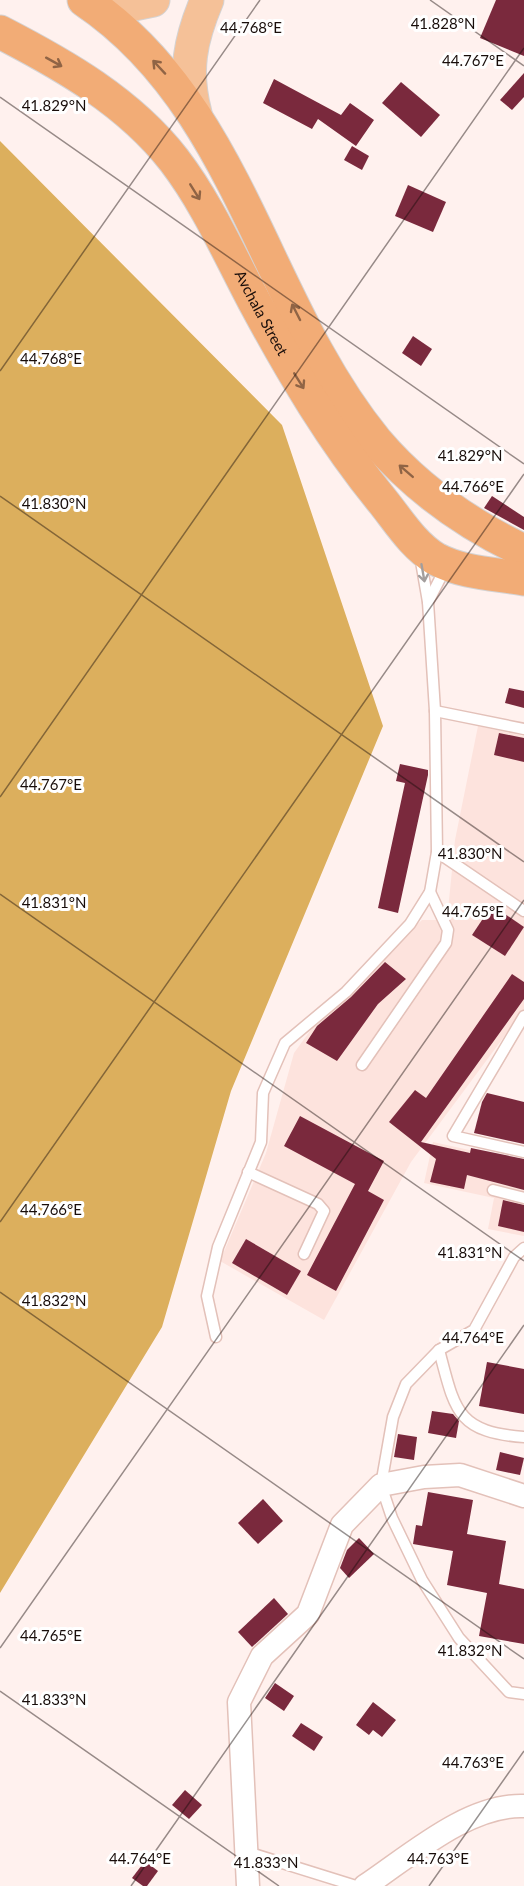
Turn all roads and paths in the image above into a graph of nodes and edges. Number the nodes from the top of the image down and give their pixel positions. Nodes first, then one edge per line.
1 (153, 0) edge
2 (207, 0) edge
3 (87, 2) edge
4 (0, 32) edge
5 (195, 113) junction
6 (468, 521) junction
7 (418, 545) junction
8 (524, 551) edge
9 (448, 564) junction
10 (524, 579) edge
11 (428, 602) junction
12 (435, 711) junction
13 (524, 729) edge
14 (437, 852) junction
15 (430, 892) junction
16 (524, 911) edge
17 (524, 1016) edge
18 (362, 1065) dead end
19 (524, 1152) edge
20 (248, 1172) junction
21 (493, 1190) dead end
22 (524, 1198) edge
23 (524, 1248) edge
24 (304, 1254) dead end
25 (216, 1337) dead end
26 (439, 1350) junction
27 (524, 1437) edge
28 (381, 1485) junction
29 (524, 1496) edge
30 (524, 1694) edge
31 (524, 1806) edge
32 (247, 1852) junction
33 (248, 1886) edge
34 (356, 1886) edge
35 (365, 1886) edge

1 - 3 main road
2 - 5 main road
5 -> 3 highway, Avchala Street
4 -> 7 highway, Avchala Street
6 -> 5 highway, Avchala Street
6 - 8 highway, Avchala Street
6 - 9 highway
7 - 9 highway, Avchala Street
7 -> 11 lane
9 - 10 highway, Avchala Street
9 - 11 lane
11 - 12 lane
12 - 13 lane
12 - 14 lane
14 - 15 lane
14 - 16 lane
15 - 18 lane
15 - 20 lane
17 - 19 lane
20 - 24 lane
20 - 25 lane
21 - 22 lane
23 - 26 lane
26 - 27 lane
26 - 28 lane
28 - 29 street
28 - 30 lane
28 - 32 street
31 - 35 street
32 - 33 street
32 - 34 lane

